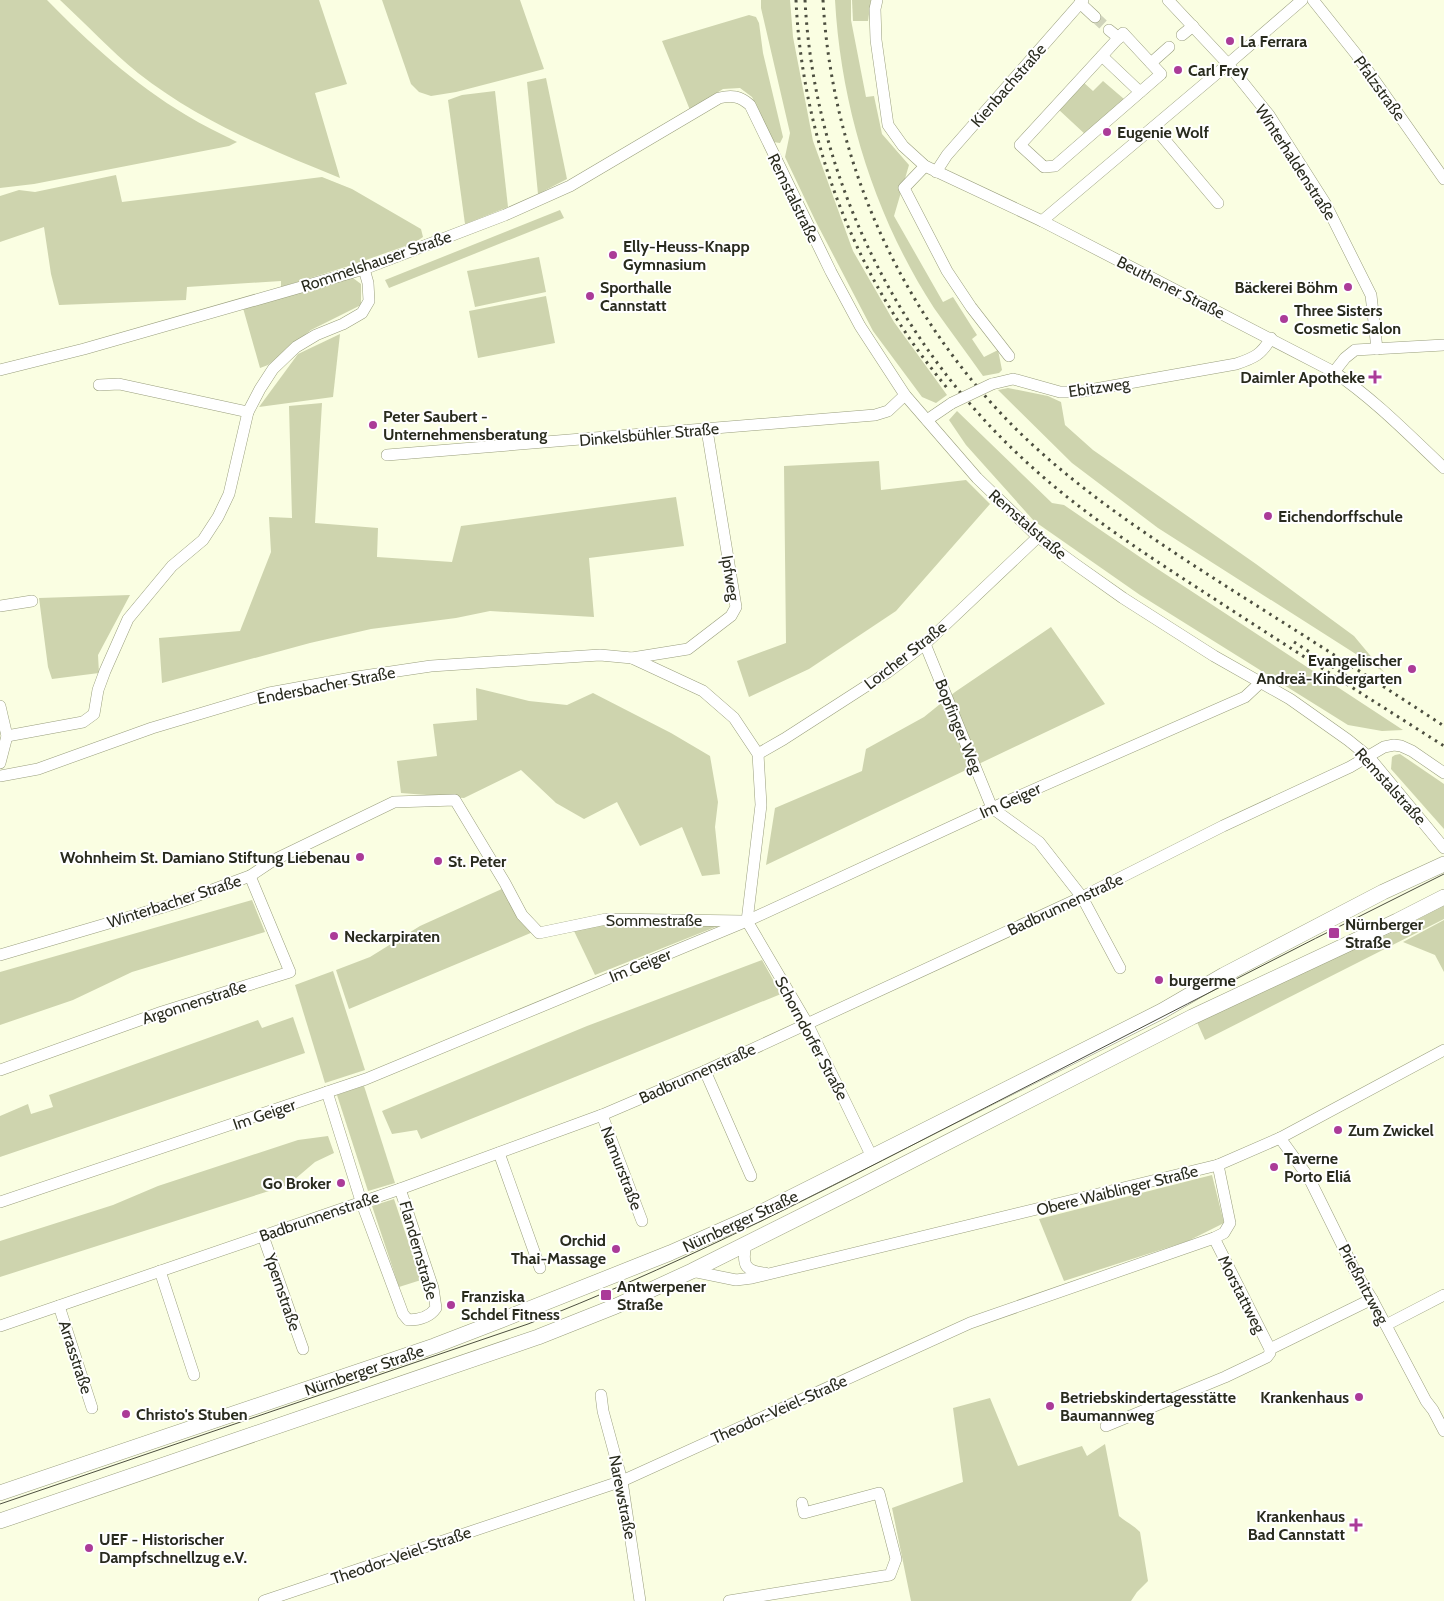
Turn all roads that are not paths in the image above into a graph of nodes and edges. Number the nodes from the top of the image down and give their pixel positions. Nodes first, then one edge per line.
1 (877, 0) edge
2 (1168, 0) edge
3 (1302, 0) edge
4 (1313, 0) edge
5 (1081, 2) edge
6 (1095, 17) tunnel mouth
7 (1193, 26) junction
8 (1110, 30) tunnel mouth
9 (1182, 35) dead end
10 (1119, 38) junction
11 (1169, 47) dead end
12 (1102, 56) junction
13 (1151, 63) junction
14 (1228, 64) junction
15 (1140, 92) junction
16 (728, 96) joint
17 (1154, 127) junction
18 (925, 166) junction
19 (936, 172) junction
20 (1444, 179) edge
21 (1218, 203) dead end
22 (1042, 221) junction
23 (364, 268) junction
24 (1271, 338) junction
25 (1444, 345) edge
26 (1377, 349) junction
27 (1009, 356) dead end
28 (0, 370) edge
29 (1334, 372) junction
30 (99, 385) dead end
31 (905, 395) junction
32 (248, 412) junction
33 (927, 420) junction
34 (707, 430) junction
35 (387, 455) dead end
36 (1444, 468) edge
37 (1038, 537) junction
38 (32, 601) dead end
39 (0, 606) edge
40 (925, 644) junction
41 (632, 658) junction
42 (1261, 682) junction
43 (0, 706) edge
44 (7, 736) junction
45 (758, 754) junction
46 (1369, 757) junction
47 (0, 762) edge
48 (1444, 773) edge
49 (0, 776) edge
50 (455, 800) joint
51 (992, 808) junction
52 (1444, 848) edge
53 (1444, 864) edge
54 (250, 876) junction
55 (1082, 897) junction
56 (1444, 897) edge
57 (747, 921) junction
58 (0, 955) edge
59 (1120, 968) dead end
60 (807, 1023) junction
61 (1444, 1050) edge
62 (0, 1070) edge
63 (705, 1071) junction
64 (327, 1092) junction
65 (602, 1115) junction
66 (1280, 1138) junction
67 (499, 1153) junction
68 (872, 1157) junction
69 (1218, 1165) junction
70 (751, 1176) dead end
71 (400, 1189) junction
72 (361, 1201) junction
73 (0, 1202) edge
74 (642, 1221) dead end
75 (263, 1236) junction
76 (1214, 1238) junction
77 (746, 1244) junction
78 (540, 1268) dead end
79 (160, 1271) junction
80 (692, 1271) junction
81 (770, 1274) junction
82 (1444, 1295) edge
83 (1372, 1299) junction
84 (59, 1306) junction
85 (1386, 1324) junction
86 (0, 1326) edge
87 (303, 1349) dead end
88 (1270, 1349) junction
89 (194, 1375) dead end
90 (602, 1395) dead end
91 (92, 1408) dead end
92 (1106, 1426) dead end
93 (1444, 1431) edge
94 (622, 1481) junction
95 (0, 1493) edge
96 (802, 1503) dead end
97 (0, 1521) edge
98 (264, 1601) edge
99 (640, 1601) edge
100 (729, 1601) edge

1 - 18 street, Beuthener Straße
2 - 7 street, Winterhaldenstraße
3 - 14 street
4 - 20 street, Pfalzstraße
5 - 6 street
5 - 19 street, Kienbachstraße
7 - 9 street
7 - 14 street, Winterhaldenstraße
8 - 10 street
10 - 12 street
10 - 13 street
11 - 13 street
12 - 15 street
12 - 15 street
13 - 15 street
14 - 17 street
14 - 26 street, Winterhaldenstraße
16 - 23 street, Rommelshauser Straße
16 - 31 street, Remstalstraße
17 - 21 street
17 - 22 street
18 - 19 street, Beuthener Straße
18 - 27 street
19 - 22 street, Beuthener Straße
22 - 24 street, Beuthener Straße
23 - 28 street, Rommelshauser Straße
23 - 32 street
24 - 29 street, Beuthener Straße
24 - 33 street, Ebitzweg, bridge
25 - 26 street
26 - 29 street
29 - 36 street, Beuthener Straße
30 - 32 street
31 - 33 street, Remstalstraße
31 - 34 street, Dinkelsbühler Straße
32 - 44 street
33 - 37 street, Remstalstraße
34 - 35 street, Dinkelsbühler Straße
34 - 41 street, Ipfweg
37 - 40 street, Lorcher Straße
37 - 42 street, Remstalstraße
38 - 39 street
40 - 45 street, Lorcher Straße
40 - 51 street, Bopfinger Weg
41 - 45 street
41 - 49 street, Endersbacher Straße
42 - 46 street, Remstalstraße
42 - 51 street, Im Geiger
43 - 44 street
44 - 47 street
45 - 57 street
46 - 48 street, Badbrunnenstraße
46 - 52 street, Remstalstraße
46 - 55 street, Badbrunnenstraße
50 - 54 street, Winterbacher Straße
50 - 57 street, Sommestraße
51 - 55 street
51 - 57 street, Im Geiger
53 - 68 main road, Nürnberger Straße
54 - 58 street, Winterbacher Straße
54 - 62 street, Argonnenstraße
55 - 59 street
55 - 60 street, Badbrunnenstraße
56 - 77 main road, Nürnberger Straße
57 - 60 street, Schorndorfer Straße
57 - 64 street, Im Geiger
60 - 63 street, Badbrunnenstraße
60 - 68 street, Schorndorfer Straße
61 - 66 street, Obere Waiblinger Straße
63 - 65 street, Badbrunnenstraße
63 - 70 street
64 - 72 street, Flandernstraße
64 - 73 street, Im Geiger
65 - 67 street, Badbrunnenstraße
65 - 74 street, Namurstraße
66 - 69 street, Obere Waiblinger Straße
66 - 83 street, Prießnitzweg
67 - 71 street, Badbrunnenstraße
67 - 78 street
68 - 95 main road, Nürnberger Straße
69 - 76 street, Theodor-Veiel-Straße
69 - 81 street, Obere Waiblinger Straße
71 - 72 street, Badbrunnenstraße
71 - 72 street, Flandernstraße
72 - 75 street, Badbrunnenstraße
75 - 79 street, Badbrunnenstraße
75 - 87 street, Ypernstraße
76 - 88 street, Morstattweg
76 - 94 street, Theodor-Veiel-Straße
77 - 80 main road, Nürnberger Straße
77 - 81 street, Obere Waiblinger Straße
79 - 84 street, Badbrunnenstraße
79 - 89 street
80 - 81 street, Obere Waiblinger Straße
80 - 97 main road, Nürnberger Straße
82 - 85 street
83 - 85 street, Prießnitzweg
83 - 88 street
84 - 86 street, Badbrunnenstraße
84 - 91 street, Arrasstraße
85 - 93 street, Prießnitzweg
88 - 92 street
90 - 94 street, Narewstraße
94 - 98 street, Theodor-Veiel-Straße
94 - 99 street, Narewstraße
96 - 100 street

